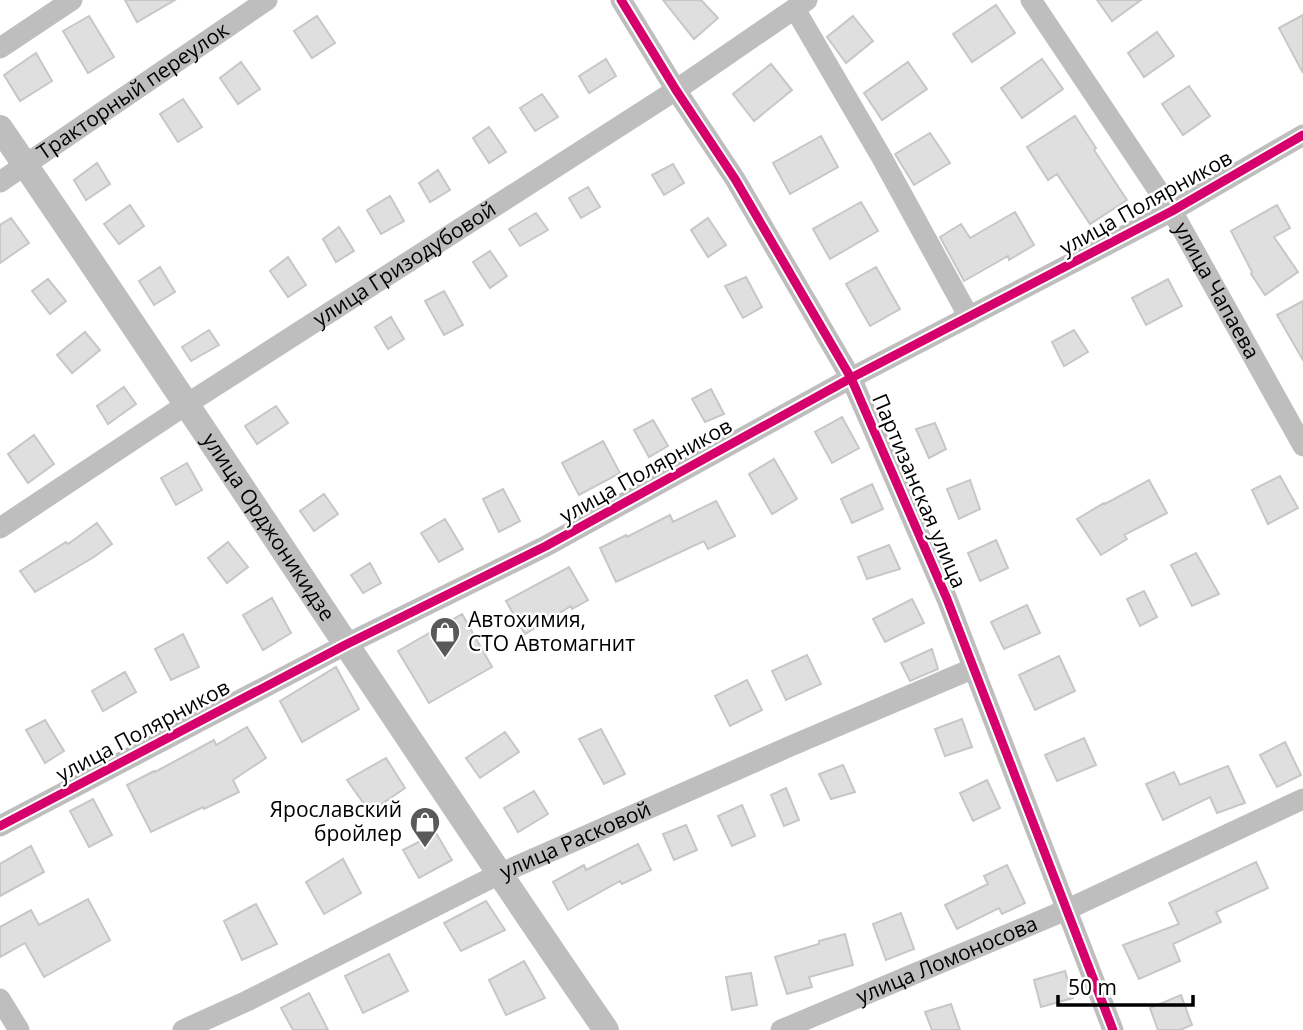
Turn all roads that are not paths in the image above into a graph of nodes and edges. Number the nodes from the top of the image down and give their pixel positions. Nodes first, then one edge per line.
1 (72, 0) edge
2 (267, 0) edge
3 (621, 0) edge
4 (1031, 0) edge
5 (801, 4) edge
6 (0, 48) edge
7 (676, 90) junction
8 (0, 128) edge
9 (1303, 135) edge
10 (26, 165) junction
11 (0, 182) edge
12 (1172, 211) junction
13 (969, 317) junction
14 (851, 378) junction
15 (187, 404) junction
16 (1303, 446) edge
17 (0, 528) edge
18 (345, 645) junction
19 (974, 668) junction
20 (1303, 799) edge
21 (0, 826) edge
22 (499, 874) junction
23 (1066, 910) junction
24 (0, 999) edge
25 (19, 1030) edge
26 (183, 1030) edge
27 (607, 1030) edge
28 (781, 1030) edge
29 (1113, 1030) edge

1 - 6 street
2 - 10 street, Тракторный переулок
3 - 7 street, Партизанская улица
4 - 12 street, улица Чапаева
5 - 7 street, улица Гризодубовой
5 - 13 street
7 - 14 street, Партизанская улица
7 - 15 street, улица Гризодубовой
8 - 10 main road, улица Орджоникидзе
9 - 12 street, улица Полярников
10 - 11 street, Тракторный переулок
10 - 15 main road, улица Орджоникидзе
12 - 13 street, улица Полярников
12 - 16 street, улица Чапаева
13 - 14 street, улица Полярников
14 - 18 street, улица Полярников
14 - 19 street, Партизанская улица
15 - 17 street, улица Гризодубовой
15 - 18 main road, улица Орджоникидзе
18 - 21 street, улица Полярников
18 - 22 main road, улица Орджоникидзе
19 - 22 street, улица Расковой
19 - 23 street, Партизанская улица
20 - 23 street, улица Ломоносова
22 - 26 street, улица Расковой
22 - 27 main road, улица Орджоникидзе
23 - 28 street, улица Ломоносова
23 - 29 street, Партизанская улица
24 - 25 street

